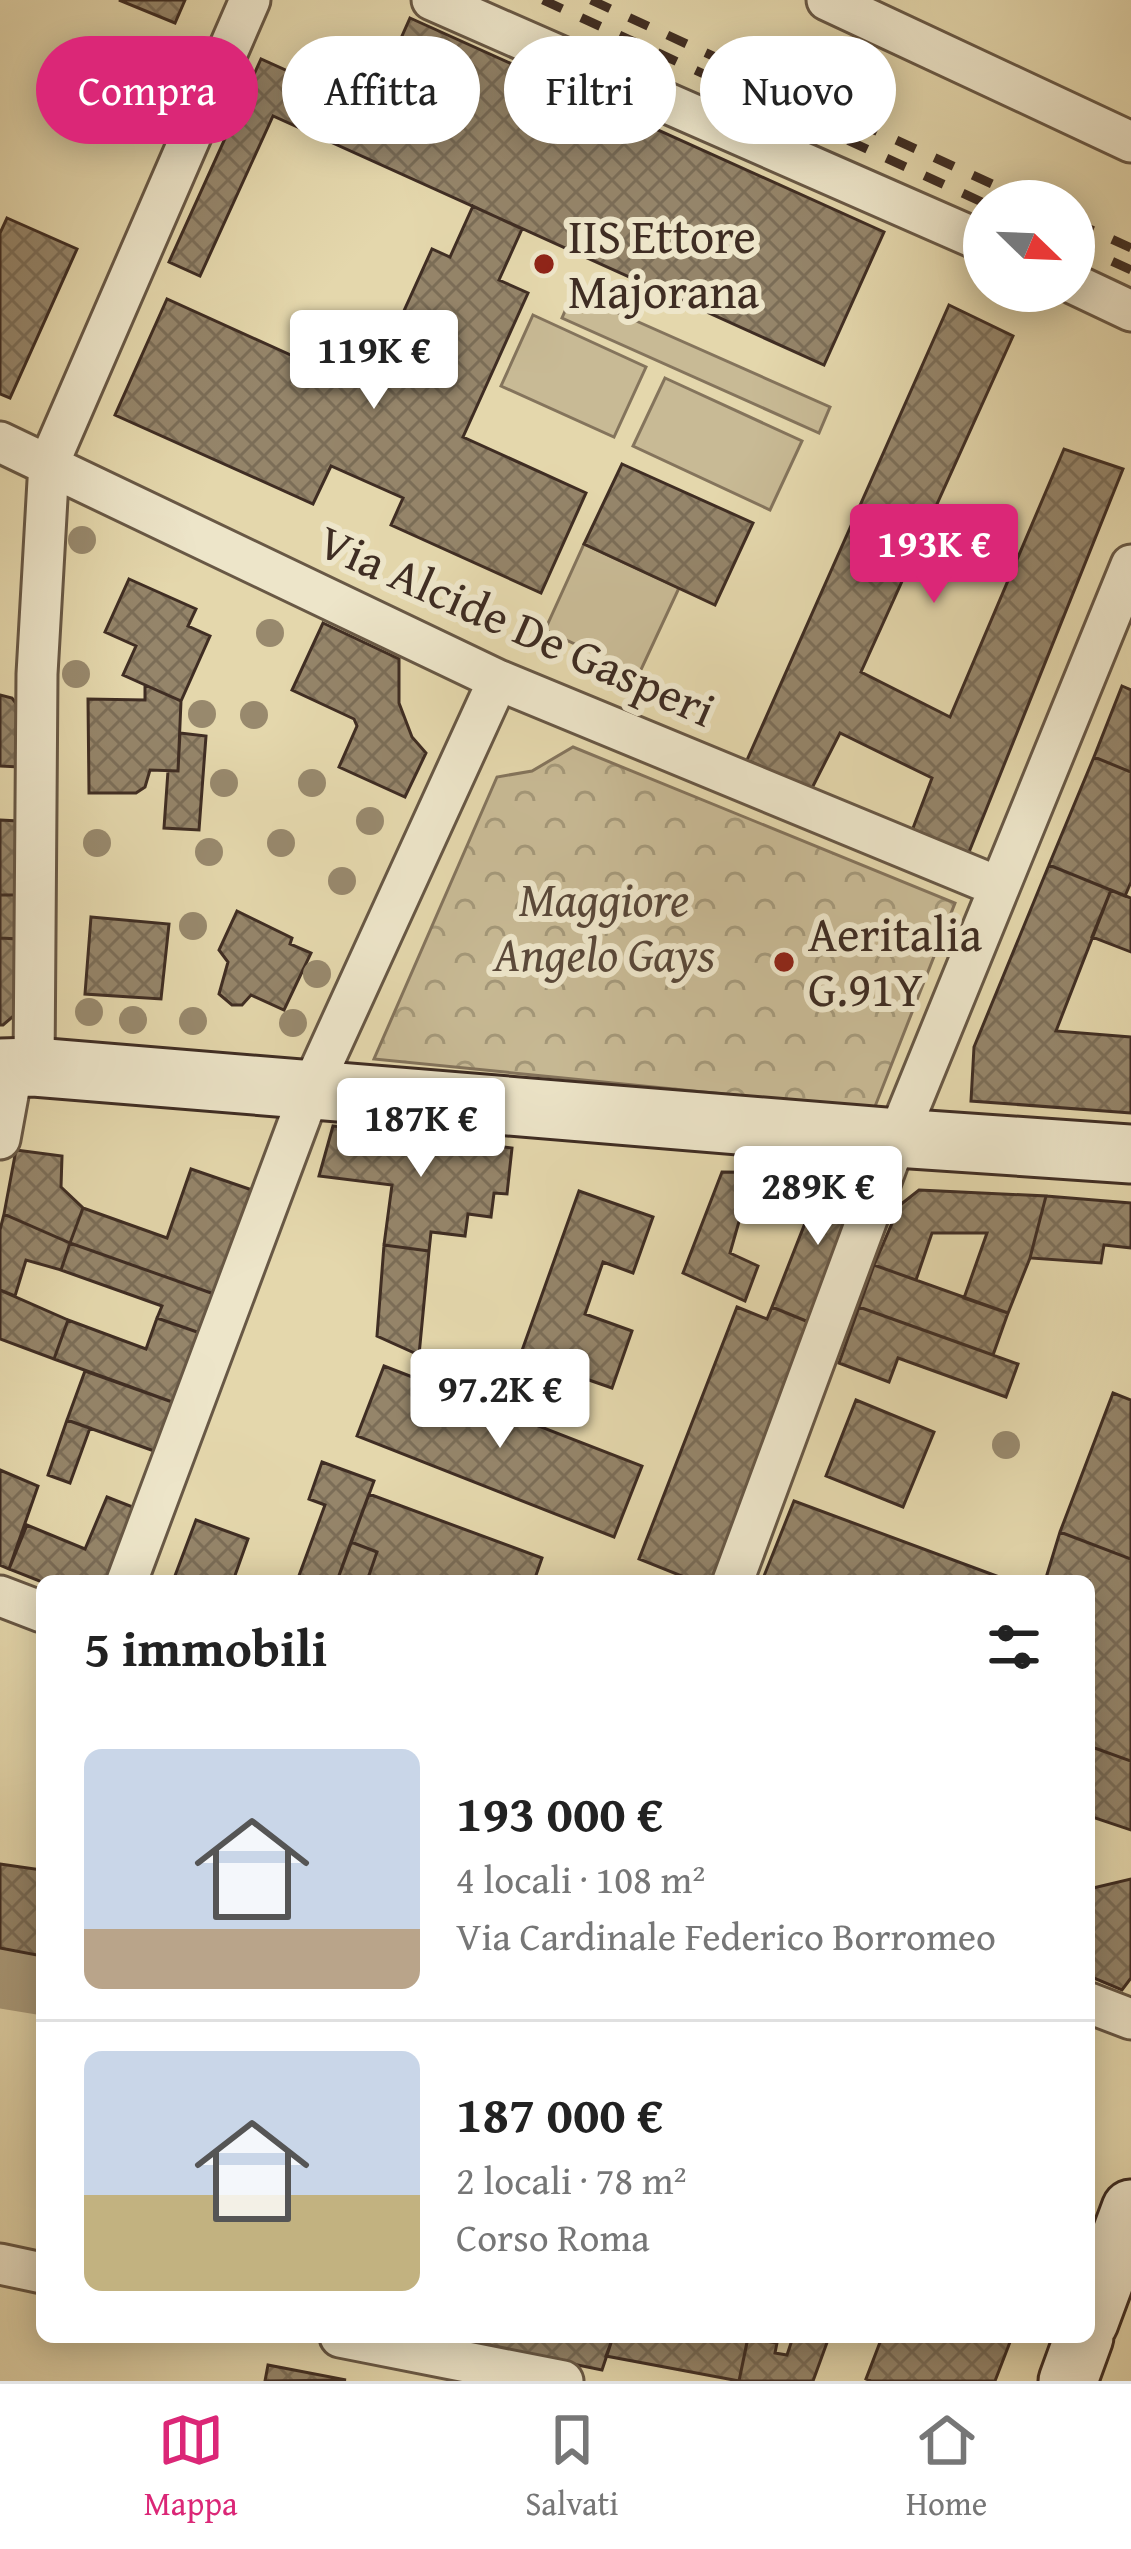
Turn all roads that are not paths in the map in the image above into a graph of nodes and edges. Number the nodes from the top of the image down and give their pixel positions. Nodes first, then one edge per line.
1 (250, 0) edge
2 (433, 0) edge
3 (827, 0) edge
4 (1131, 142) edge
5 (963, 233) edge
6 (1095, 294) edge
7 (1131, 310) edge
8 (0, 442) edge
9 (49, 464) junction
10 (1131, 565) edge
11 (1122, 611) edge
12 (18, 674) edge
13 (498, 680) junction
14 (999, 887) junction
15 (16, 1068) edge
16 (311, 1089) junction
17 (897, 1138) junction
18 (0, 1139) edge
19 (1131, 1154) edge
20 (129, 1575) edge
21 (735, 1575) edge
22 (0, 1596) edge
23 (36, 1610) edge
24 (1095, 2005) edge
25 (1131, 2019) edge
26 (1126, 2222) edge
27 (0, 2264) edge
28 (36, 2272) edge
29 (1095, 2306) edge
30 (357, 2343) edge
31 (1082, 2343) edge
32 (394, 2356) edge
33 (563, 2381) edge
34 (1068, 2381) edge

1 - 9 street
2 - 5 street
3 - 4 street
6 - 7 street
8 - 9 street, Via Alcide De Gasperi
9 - 12 street
9 - 13 street, Via Alcide De Gasperi
10 - 11 street
11 - 14 street
12 - 15 street
13 - 14 street, Via Alcide De Gasperi
13 - 16 street
14 - 17 street
15 - 16 street
15 - 18 street
16 - 17 street
16 - 20 street
17 - 19 street
17 - 21 street
22 - 23 street
24 - 25 street
26 - 29 street
27 - 28 street
30 - 32 street
31 - 34 street
32 - 33 street

